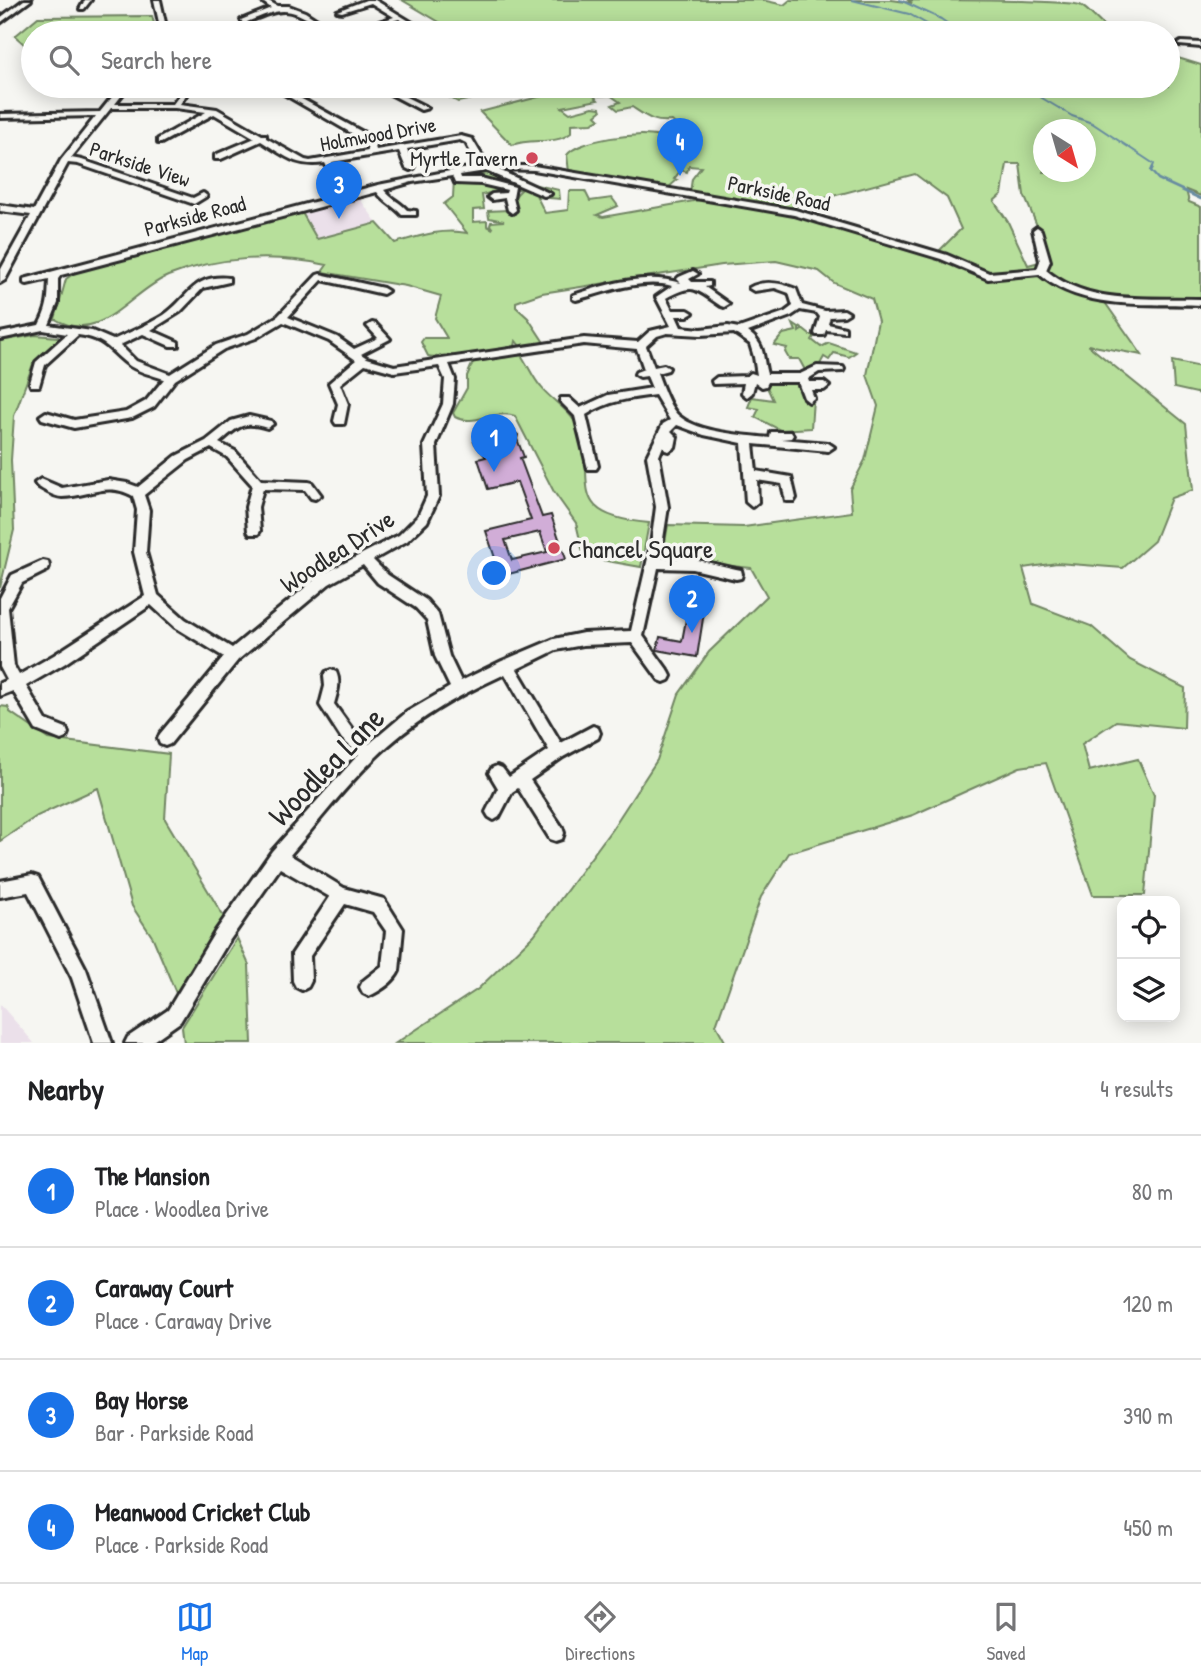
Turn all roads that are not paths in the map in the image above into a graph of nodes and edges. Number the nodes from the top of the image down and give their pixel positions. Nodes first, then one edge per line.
1 (28, 0) edge
2 (88, 0) edge
3 (157, 0) edge
4 (263, 0) edge
5 (371, 0) edge
6 (82, 8) dead end
7 (276, 8) junction
8 (340, 11) dead end
9 (399, 17) junction
10 (0, 21) edge
11 (162, 21) edge
12 (243, 21) edge
13 (315, 21) edge
14 (387, 21) edge
15 (406, 21) edge
16 (1181, 44) dead end
17 (1201, 45) edge
18 (116, 98) edge
19 (181, 98) edge
20 (295, 98) edge
21 (404, 98) edge
22 (175, 106) junction
23 (424, 108) dead end
24 (106, 110) junction
25 (214, 111) junction
26 (0, 116) edge
27 (263, 137) junction
28 (161, 141) dead end
29 (402, 148) junction
30 (373, 153) junction
31 (218, 158) dead end
32 (65, 160) junction
33 (328, 161) junction
34 (483, 167) junction
35 (410, 168) dead end
36 (455, 172) junction
37 (348, 179) dead end
38 (335, 182) joint
39 (379, 188) junction
40 (547, 194) dead end
41 (203, 195) dead end
42 (510, 195) junction
43 (492, 197) dead end
44 (0, 208) edge
45 (512, 210) dead end
46 (38, 213) junction
47 (413, 213) dead end
48 (1037, 230) dead end
49 (1041, 271) junction
50 (693, 274) dead end
51 (55, 275) junction
52 (0, 280) edge
53 (226, 280) dead end
54 (27, 281) dead end
55 (694, 285) junction
56 (754, 288) dead end
57 (383, 291) dead end
58 (576, 298) dead end
59 (1201, 302) edge
60 (724, 304) dead end
61 (798, 307) junction
62 (688, 313) dead end
63 (844, 313) dead end
64 (816, 317) junction
65 (282, 318) junction
66 (790, 319) dead end
67 (669, 323) junction
68 (773, 323) junction
69 (372, 326) dead end
70 (44, 327) junction
71 (142, 330) junction
72 (841, 330) dead end
73 (76, 331) junction
74 (740, 331) junction
75 (700, 332) junction
76 (0, 335) edge
77 (687, 338) dead end
78 (113, 344) junction
79 (174, 344) dead end
80 (642, 351) junction
81 (657, 353) dead end
82 (358, 356) junction
83 (443, 363) junction
84 (839, 369) dead end
85 (658, 370) junction
86 (640, 374) dead end
87 (751, 377) junction
88 (171, 378) junction
89 (717, 381) dead end
90 (762, 382) junction
91 (35, 383) dead end
92 (807, 388) junction
93 (824, 390) dead end
94 (661, 391) junction
95 (747, 393) dead end
96 (565, 401) dead end
97 (580, 414) junction
98 (46, 416) dead end
99 (698, 418) dead end
100 (340, 421) dead end
101 (267, 424) dead end
102 (682, 424) junction
103 (664, 432) junction
104 (787, 435) dead end
105 (747, 441) junction
106 (211, 443) junction
107 (776, 443) junction
108 (669, 447) dead end
109 (842, 451) dead end
110 (592, 466) dead end
111 (751, 475) junction
112 (41, 483) dead end
113 (258, 484) junction
114 (138, 493) junction
115 (314, 495) dead end
116 (790, 498) dead end
117 (752, 502) dead end
118 (254, 531) dead end
119 (364, 558) junction
120 (653, 563) junction
121 (43, 566) dead end
122 (737, 574) dead end
123 (152, 598) junction
124 (636, 637) junction
125 (233, 656) junction
126 (507, 664) junction
127 (331, 676) dead end
128 (664, 676) dead end
129 (15, 685) junction
130 (458, 689) junction
131 (0, 690) edge
132 (61, 733) dead end
133 (593, 733) dead end
134 (165, 739) dead end
135 (558, 752) junction
136 (369, 753) junction
137 (497, 773) dead end
138 (520, 777) junction
139 (507, 787) junction
140 (494, 812) dead end
141 (556, 833) dead end
142 (278, 857) junction
143 (0, 889) edge
144 (341, 895) junction
145 (302, 981) dead end
146 (369, 987) dead end
147 (103, 1043) edge
148 (134, 1043) edge

1 - 10 street
2 - 6 street
3 - 11 street
4 - 7 street
5 - 8 street
5 - 9 street
7 - 12 street
7 - 13 street
9 - 14 street
9 - 15 street
16 - 17 street
18 - 24 street
19 - 22 street
20 - 30 street
21 - 23 street
22 - 24 street, Holmwood Drive
22 - 25 street, Holmwood Drive
24 - 26 street, Holmwood Drive
24 - 32 street
25 - 27 street, Holmwood Drive
25 - 28 street
27 - 31 street
27 - 33 street, Holmwood Drive
29 - 30 street, Holmwood Drive
29 - 34 street, Holmwood Drive
29 - 35 street
30 - 33 street, Holmwood Drive
32 - 41 street, Parkside View
32 - 46 street
33 - 38 street
34 - 36 street, Parkside Road
34 - 40 street
34 - 49 street, Parkside Road
36 - 39 street, Parkside Road
36 - 42 street
37 - 38 street
39 - 47 street
39 - 51 street, Parkside Road
42 - 43 street
42 - 45 street
44 - 46 street
46 - 52 street
48 - 49 street
49 - 59 street
50 - 55 street
51 - 54 street, Parkside Road
51 - 70 street
53 - 71 street
55 - 58 street
55 - 60 street
55 - 67 street
56 - 61 street
57 - 65 street
61 - 64 street
61 - 68 street
62 - 67 street
63 - 64 street
64 - 72 street
65 - 82 street
65 - 88 street
66 - 68 street
67 - 75 street
67 - 80 street
68 - 74 street
69 - 82 street
70 - 73 street
70 - 76 street
71 - 78 street
71 - 79 street
73 - 78 street
73 - 91 street
74 - 75 street
74 - 90 street
75 - 77 street
78 - 88 street
80 - 81 street
80 - 83 street
80 - 85 street
82 - 83 street
82 - 100 street
83 - 119 street, Woodlea Drive
84 - 92 street
85 - 86 street
85 - 94 street
87 - 89 street
87 - 90 street
87 - 95 street
88 - 98 street
90 - 92 street
92 - 93 street
94 - 97 street
94 - 102 street
96 - 97 street
97 - 110 street
99 - 102 street
101 - 106 street
102 - 103 street
102 - 105 street
103 - 108 street
103 - 120 street
104 - 107 street
105 - 107 street
105 - 111 street
106 - 113 street
106 - 114 street
107 - 109 street
111 - 116 street
111 - 117 street
112 - 114 street
113 - 115 street
113 - 118 street
114 - 123 street
119 - 125 street, Woodlea Drive
119 - 130 street
120 - 122 street
120 - 124 street
121 - 129 street
123 - 125 street
123 - 129 street
124 - 126 street, Woodlea Lane
124 - 128 street
125 - 134 street, Woodlea Drive
126 - 130 street, Woodlea Lane
126 - 135 street
127 - 136 street
129 - 131 street
129 - 132 street
130 - 136 street, Woodlea Lane
133 - 135 street
135 - 138 street
136 - 142 street, Woodlea Lane
137 - 139 street
138 - 139 street
138 - 141 street
139 - 140 street
142 - 144 street
142 - 148 street, Woodlea Lane
143 - 147 street
144 - 145 street
144 - 146 street

